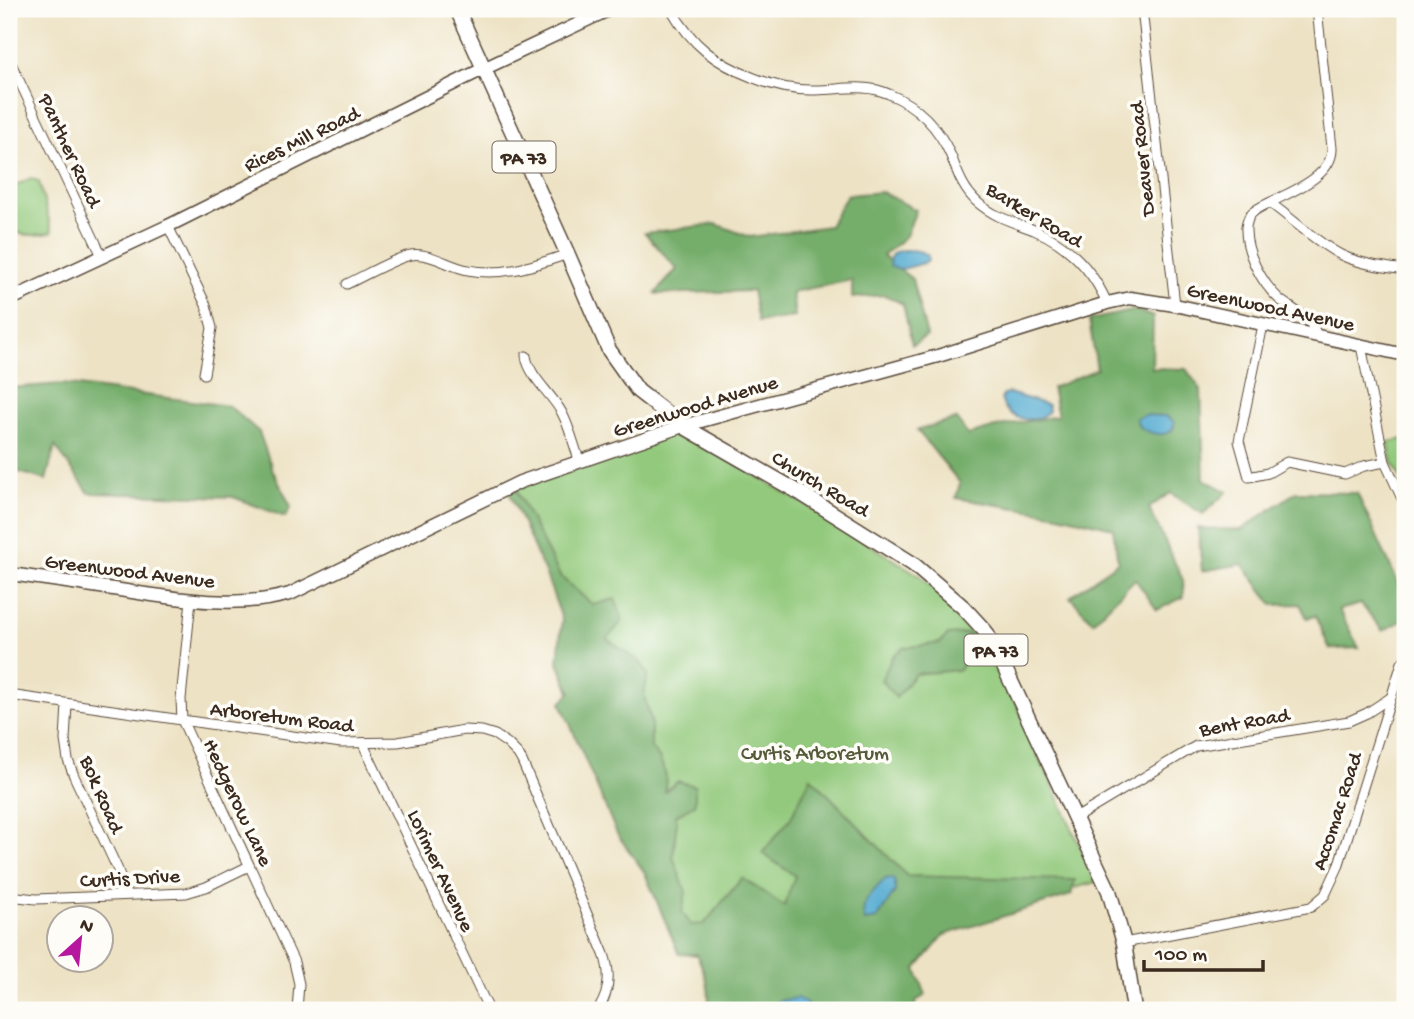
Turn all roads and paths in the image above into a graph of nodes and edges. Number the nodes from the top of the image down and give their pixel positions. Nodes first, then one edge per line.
1 (457, 9) edge
2 (610, 9) edge
3 (671, 9) edge
4 (1142, 9) edge
5 (1317, 9) edge
6 (9, 59) edge
7 (484, 69) junction
8 (1270, 203) junction
9 (168, 226) junction
10 (568, 254) junction
11 (102, 256) junction
12 (1405, 270) edge
13 (347, 284) dead end
14 (9, 300) edge
15 (1107, 303) junction
16 (1175, 305) junction
17 (1263, 325) junction
18 (1315, 335) junction
19 (1361, 345) junction
20 (1405, 355) edge
21 (526, 356) dead end
22 (204, 374) dead end
23 (683, 426) junction
24 (580, 462) junction
25 (1385, 462) junction
26 (1405, 505) edge
27 (9, 574) edge
28 (191, 600) junction
29 (1405, 659) edge
30 (9, 695) edge
31 (1390, 698) junction
32 (67, 705) junction
33 (182, 720) junction
34 (363, 744) junction
35 (1074, 819) junction
36 (249, 866) junction
37 (9, 892) edge
38 (120, 895) junction
39 (1124, 943) junction
40 (297, 1010) edge
41 (489, 1010) edge
42 (598, 1010) edge
43 (1134, 1010) edge

1 - 7 main road, Church Road / PA 73
2 - 7 main road, Rices Mill Road
3 - 15 street, Barker Road
4 - 16 street, Deaver Road
5 - 8 street
6 - 11 street, Panther Road
7 - 9 main road, Rices Mill Road
7 - 10 main road, Church Road / PA 73
8 - 12 street
8 - 18 street
9 - 11 main road, Rices Mill Road
9 - 22 street
10 - 13 street
10 - 23 main road, Church Road / PA 73
11 - 14 main road, Rices Mill Road
15 - 16 main road, Greenwood Avenue
15 - 23 main road, Greenwood Avenue
16 - 17 main road, Greenwood Avenue
17 - 18 main road, Greenwood Avenue
17 - 25 street
18 - 19 main road, Greenwood Avenue
19 - 20 main road, Greenwood Avenue
19 - 25 street
21 - 24 street
23 - 24 main road, Greenwood Avenue
23 - 35 main road, Church Road / PA 73
24 - 28 main road, Greenwood Avenue
25 - 26 street
27 - 28 main road, Greenwood Avenue
28 - 33 street, Hedgerow Lane
29 - 31 street
30 - 32 street, Arboretum Road
31 - 35 street, Bent Road
31 - 39 street, Accomac Road
32 - 33 street, Arboretum Road
32 - 38 street, Bok Road
33 - 34 street, Arboretum Road
33 - 36 street, Hedgerow Lane
34 - 41 street, Lorimer Avenue
34 - 42 street, Arboretum Road
35 - 39 main road, Church Road / PA 73
36 - 38 street, Curtis Drive
36 - 40 street, Hedgerow Lane
37 - 38 street, Curtis Drive
39 - 43 main road, Church Road / PA 73

